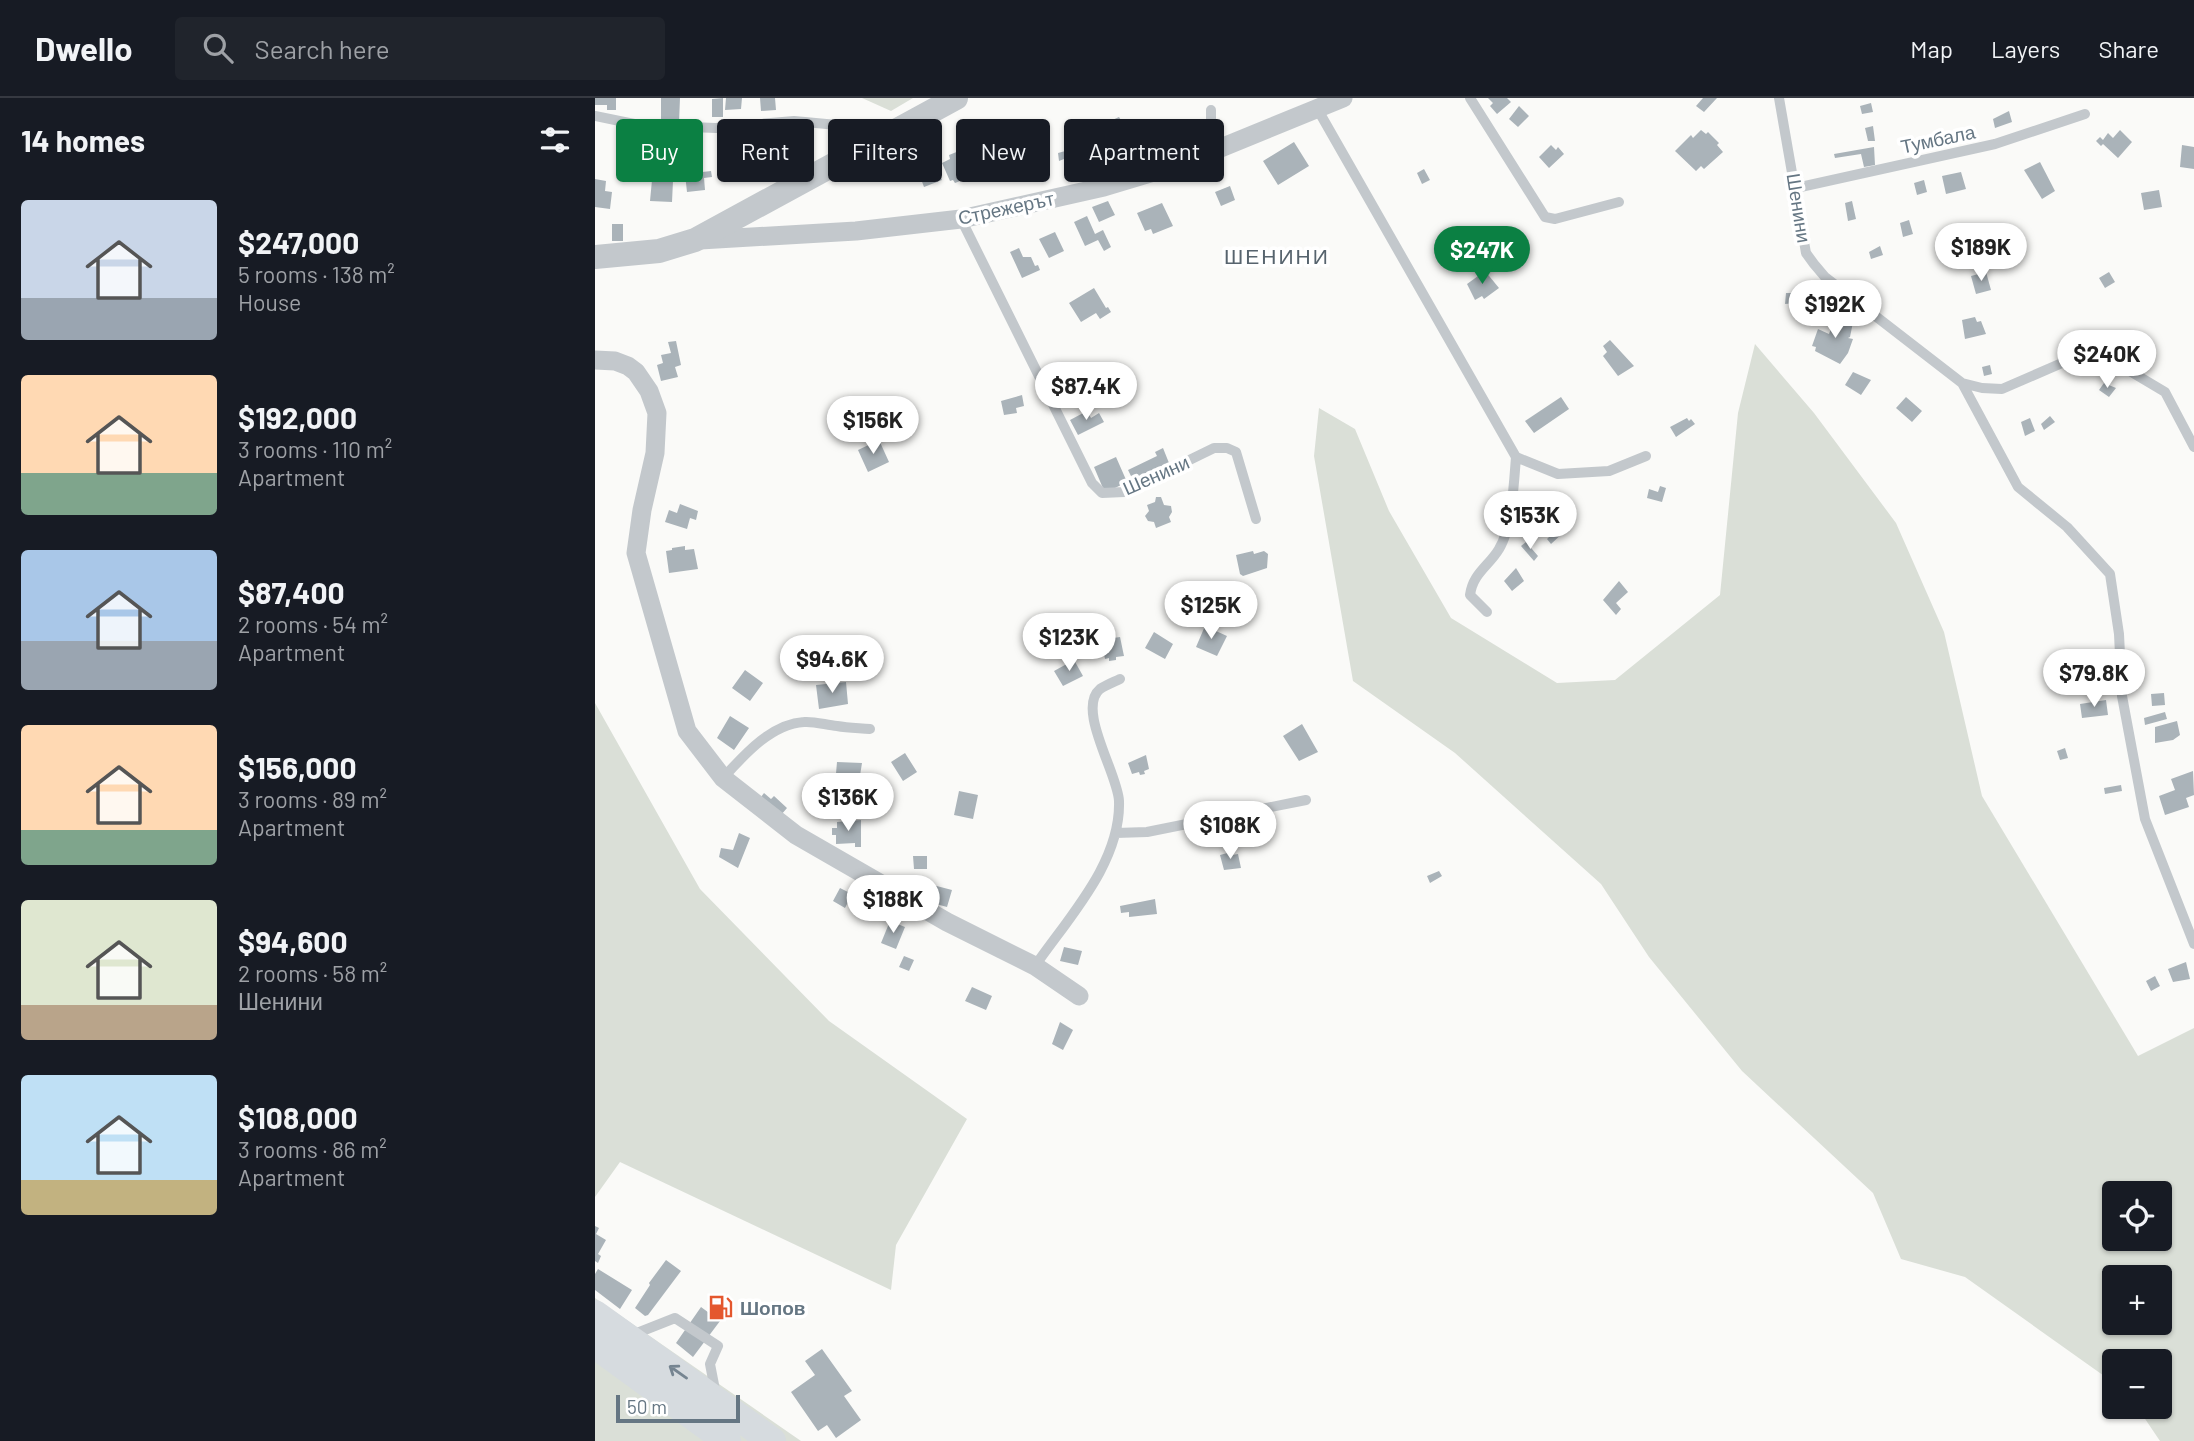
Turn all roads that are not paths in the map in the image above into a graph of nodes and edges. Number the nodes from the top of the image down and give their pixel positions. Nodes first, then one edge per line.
1 (956, 98) edge
2 (1343, 98) edge
3 (1471, 98) edge
4 (1779, 98) edge
5 (1211, 110) dead end
6 (1318, 110) junction
7 (2085, 114) dead end
8 (595, 116) edge
9 (917, 119) edge
10 (1211, 119) edge
11 (828, 124) edge
12 (1224, 149) edge
13 (828, 168) edge
14 (1120, 182) edge
15 (1796, 188) junction
16 (1619, 202) dead end
17 (961, 219) junction
18 (695, 240) junction
19 (595, 257) edge
20 (595, 360) edge
21 (1962, 383) junction
22 (2194, 447) edge
23 (1646, 456) dead end
24 (1516, 457) junction
25 (1256, 519) dead end
26 (1487, 612) dead end
27 (1120, 679) dead end
28 (870, 729) dead end
29 (723, 778) junction
30 (1306, 800) dead end
31 (1116, 833) junction
32 (2194, 944) edge
33 (1035, 966) junction
34 (1079, 996) dead end
35 (595, 1314) edge
36 (627, 1336) junction
37 (595, 1345) edge
38 (716, 1399) junction
39 (727, 1441) edge
40 (772, 1441) edge

1 - 9 street
2 - 6 street, Стрежерът
3 - 16 lane
4 - 15 lane, Шенини
5 - 10 lane
6 - 12 street, Стрежерът
6 - 24 lane
7 - 15 lane, Тумбала
8 - 11 lane
13 - 18 street
14 - 17 street, Стрежерът
15 - 21 lane, Шенини
17 - 18 street, Стрежерът
17 - 25 lane, Шенини
18 - 19 street
20 - 29 street
21 - 22 lane, Шенини
21 - 32 lane
23 - 24 lane
24 - 26 lane
27 - 31 lane
28 - 29 lane
29 - 33 street
30 - 31 lane
31 - 33 lane
33 - 34 street
35 - 36 main road
38 -> 36 main road
36 - 38 lane
37 - 39 main road
38 - 40 main road

